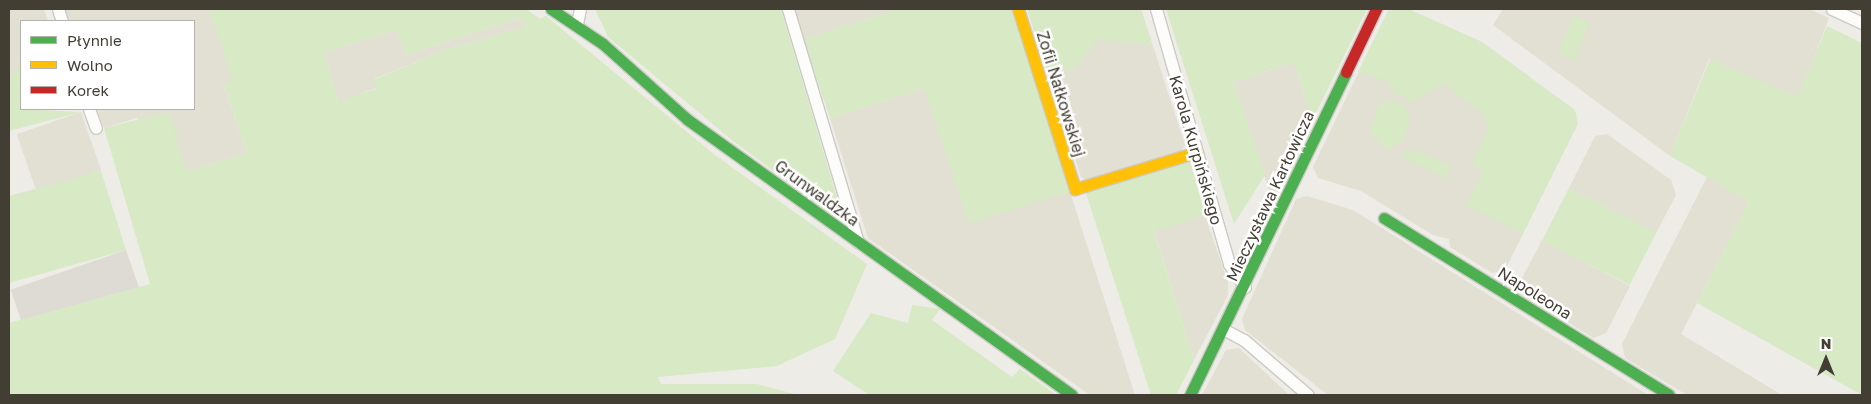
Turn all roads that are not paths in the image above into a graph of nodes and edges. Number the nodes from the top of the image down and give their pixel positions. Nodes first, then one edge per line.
1 (551, 9) edge
2 (580, 9) edge
3 (788, 9) edge
4 (1018, 9) edge
5 (1156, 9) edge
6 (1376, 9) edge
7 (1832, 9) edge
8 (1862, 23) edge
9 (577, 24) junction
10 (90, 110) edge
11 (96, 128) dead end
12 (1197, 152) junction
13 (1384, 218) dead end
14 (858, 243) junction
15 (1245, 286) junction
16 (1225, 330) junction
17 (1072, 395) edge
18 (1190, 395) edge
19 (1308, 395) edge
20 (1669, 395) edge

1 - 9 street, Grunwaldzka
2 - 9 street
3 - 14 street
4 - 12 street, Zofii Nałkowskiej
5 - 12 street, Karola Kurpińskiego
6 - 15 street, Mieczysława Karłowicza
7 - 8 street
9 - 14 street, Grunwaldzka
10 - 11 street
12 - 15 street, Karola Kurpińskiego
13 - 20 street, Napoleona
14 - 17 street, Grunwaldzka
15 - 16 street, Mieczysława Karłowicza
16 - 18 street, Mieczysława Karłowicza
16 - 19 street

